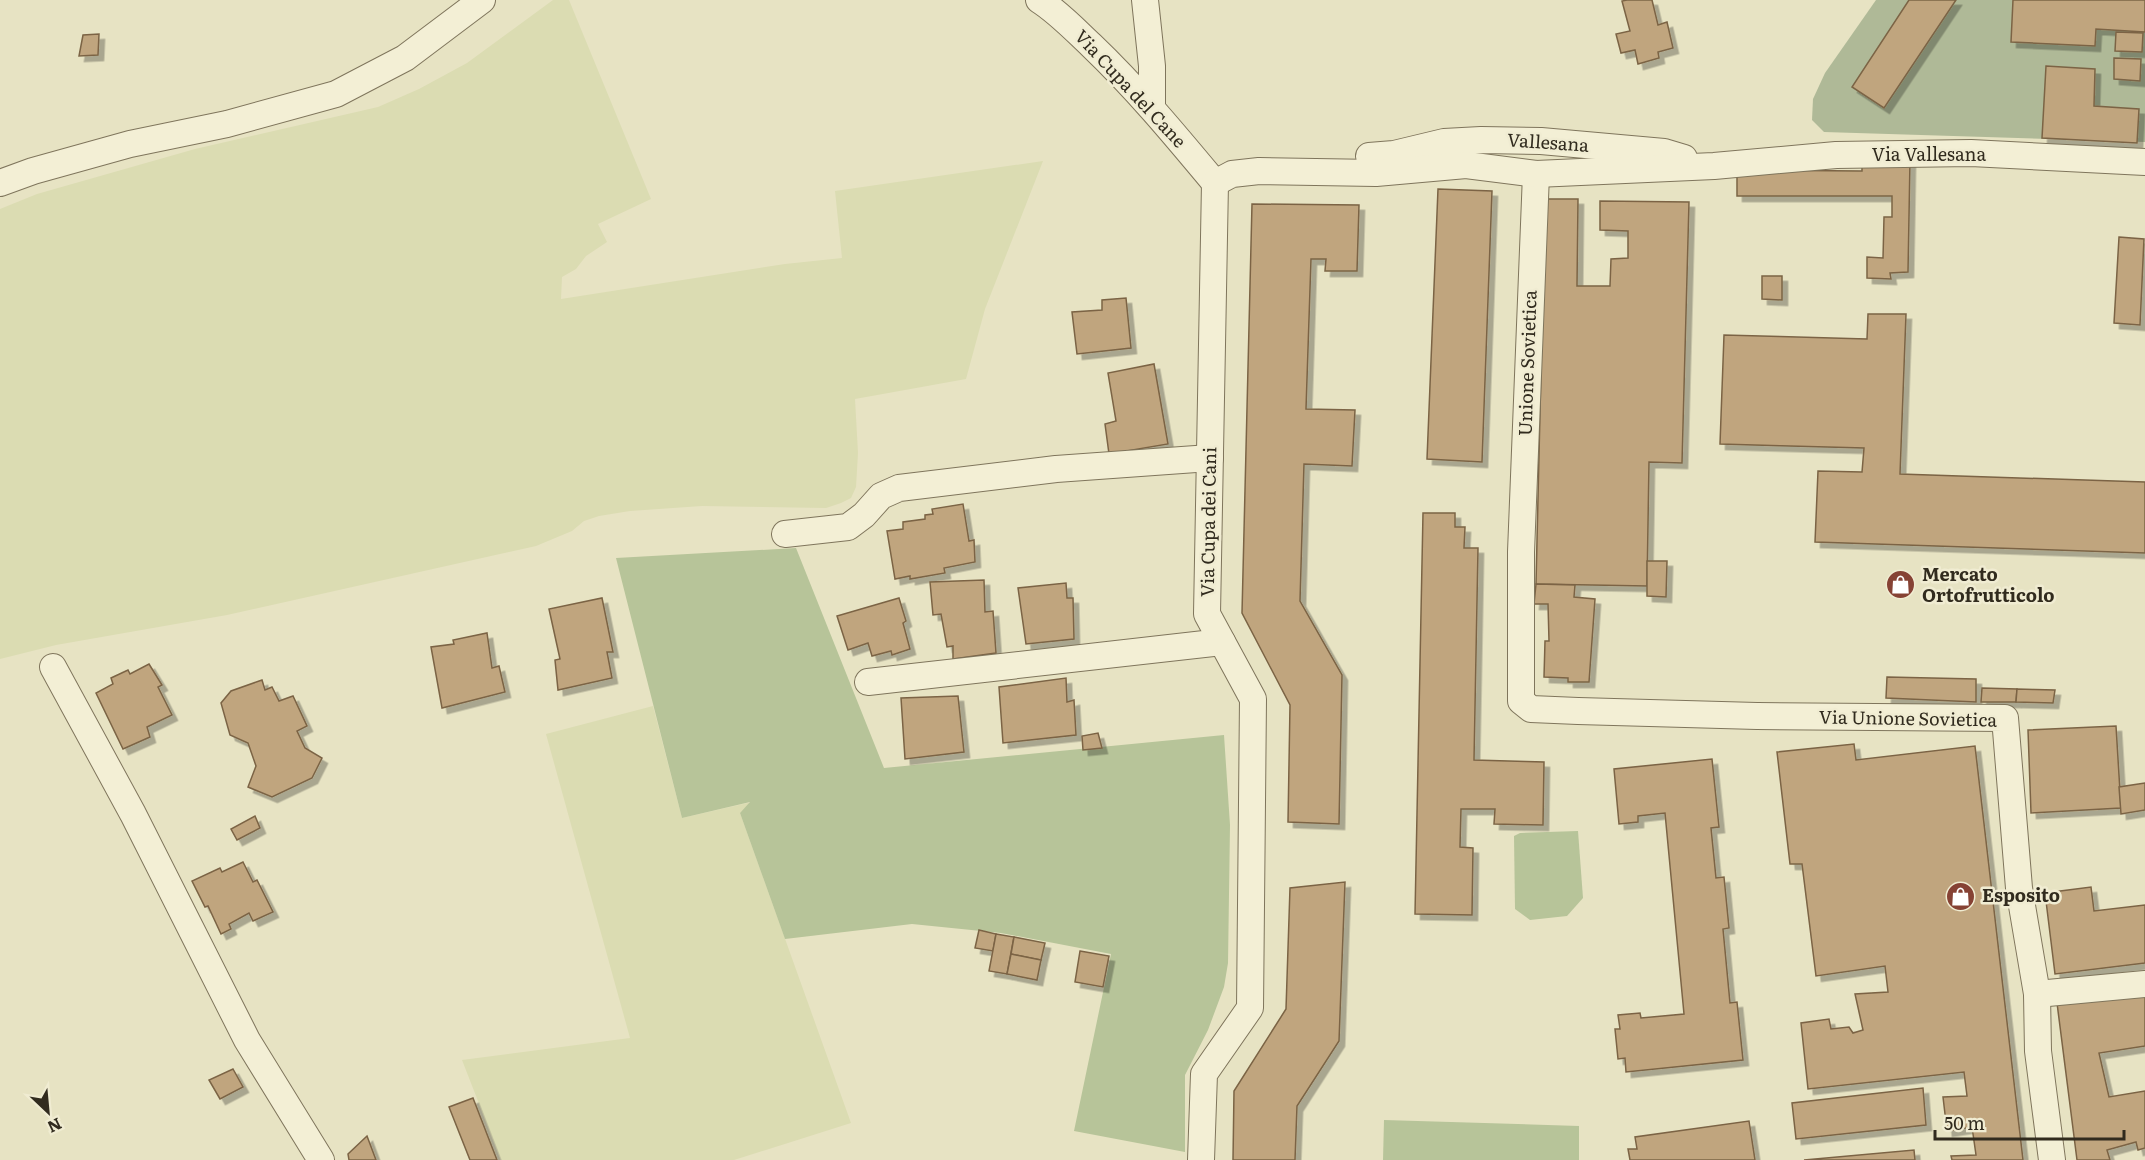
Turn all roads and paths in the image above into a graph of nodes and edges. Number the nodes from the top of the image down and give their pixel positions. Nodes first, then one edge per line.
1 (482, 0) edge
2 (1039, 0) edge
3 (1145, 0) edge
4 (1152, 106) junction
5 (2145, 162) edge
6 (1714, 166) junction
7 (1536, 174) junction
8 (0, 183) edge
9 (1215, 183) junction
10 (1210, 458) junction
11 (785, 534) dead end
12 (1521, 552) joint
13 (1222, 642) junction
14 (53, 667) dead end
15 (868, 682) dead end
16 (2145, 984) edge
17 (2037, 994) junction
18 (321, 1160) edge
19 (1201, 1160) edge
20 (2052, 1160) edge

1 - 8 street
2 - 4 street, Via Cupa del Cane
3 - 4 street
4 - 9 street, Via Cupa del Cane
5 - 6 street, Via Vallesana
6 - 7 street, Vallesana
6 - 9 street, Vallesana
7 - 9 street
7 - 12 street, Unione Sovietica
9 - 10 street, Via Cupa dei Cani
10 - 11 street
10 - 13 street, Via Cupa dei Cani
12 - 17 street, Via Unione Sovietica
13 - 15 street
13 - 19 street, Via Cupa dei Cani
14 - 18 street
16 - 17 street
17 - 20 street, Via Unione Sovietica

